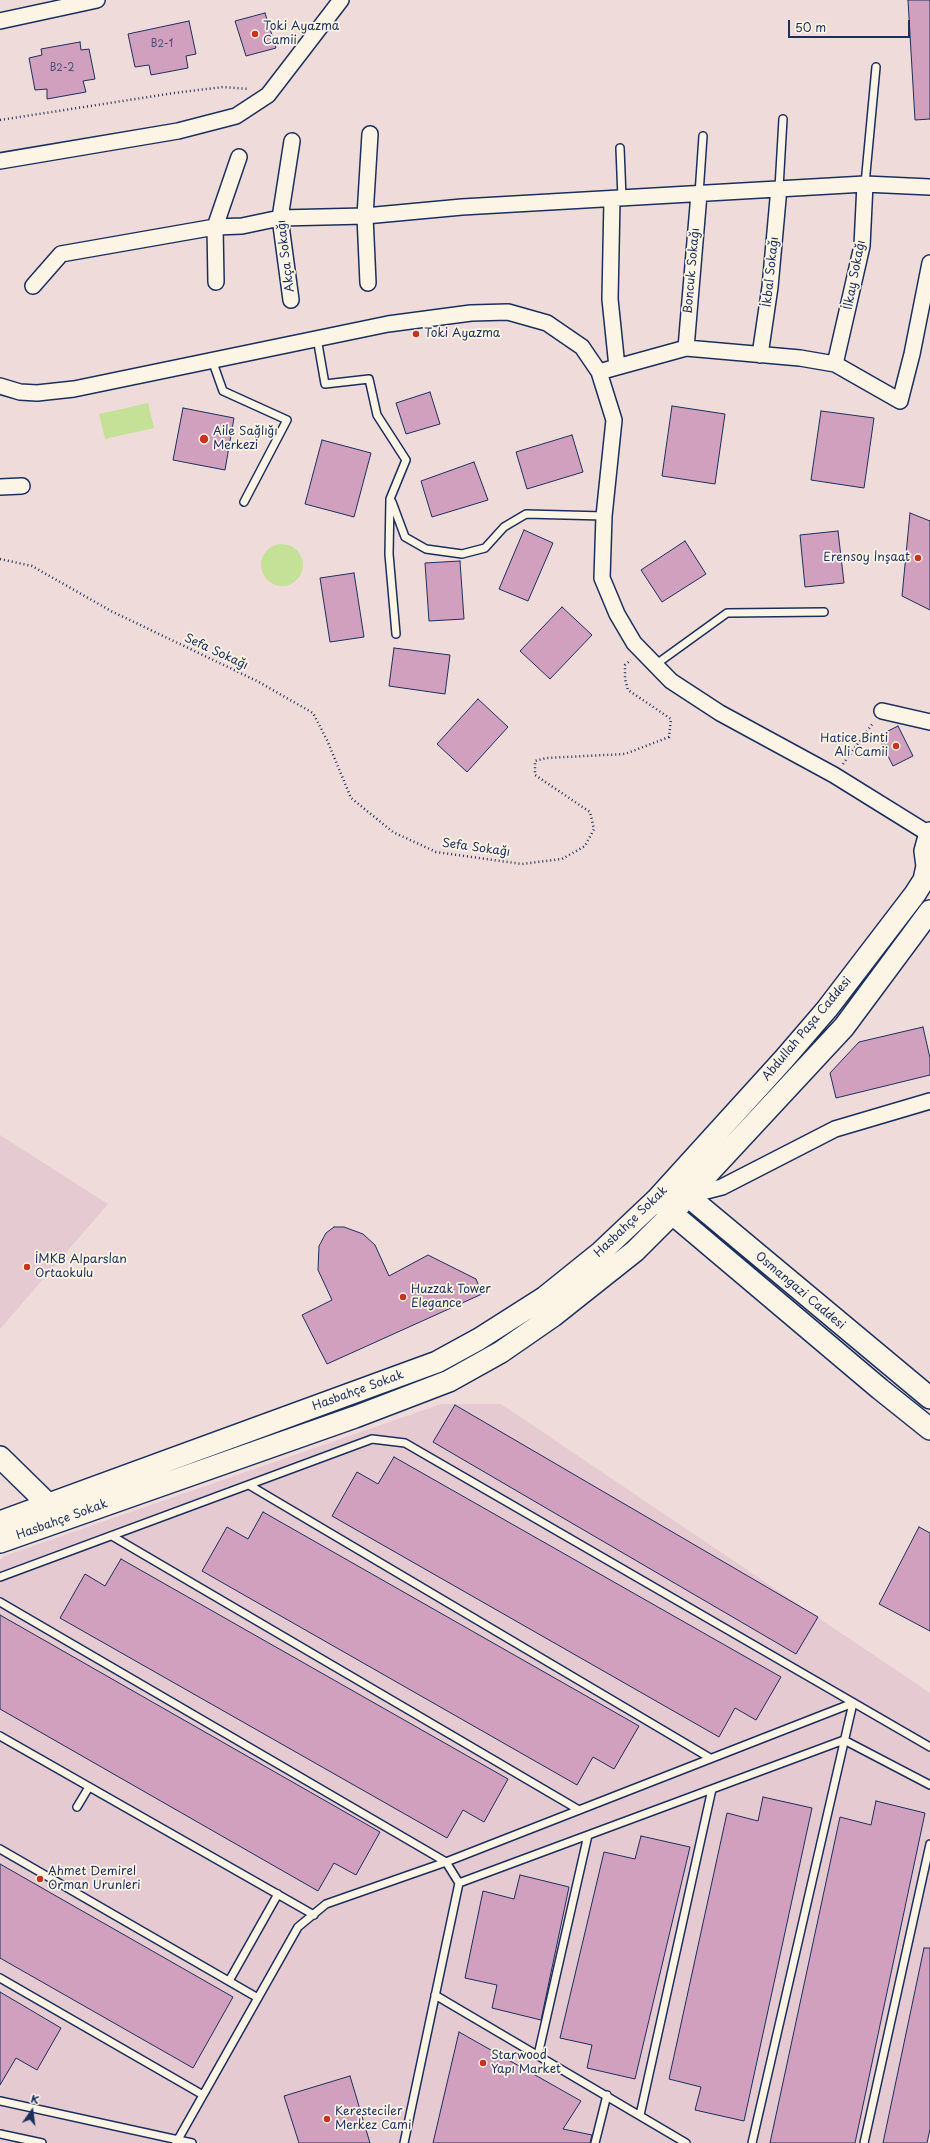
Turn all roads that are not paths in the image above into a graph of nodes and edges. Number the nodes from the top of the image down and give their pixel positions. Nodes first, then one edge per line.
1 (97, 0) edge
2 (341, 0) edge
3 (0, 21) edge
4 (876, 67) dead end
5 (783, 119) dead end
6 (370, 134) dead end
7 (704, 136) dead end
8 (292, 141) dead end
9 (620, 148) dead end
10 (239, 157) dead end
11 (0, 161) edge
12 (865, 184) junction
13 (930, 187) edge
14 (779, 188) junction
15 (699, 194) junction
16 (617, 198) junction
17 (365, 216) junction
18 (280, 218) junction
19 (215, 227) junction
20 (930, 263) edge
21 (216, 282) dead end
22 (368, 284) dead end
23 (33, 286) dead end
24 (291, 300) dead end
25 (317, 338) junction
26 (686, 348) junction
27 (760, 355) junction
28 (212, 360) junction
29 (835, 364) junction
30 (617, 367) junction
31 (599, 372) junction
32 (0, 386) edge
33 (22, 486) dead end
34 (0, 487) edge
35 (390, 499) junction
36 (244, 502) dead end
37 (604, 516) junction
38 (824, 612) dead end
39 (396, 634) dead end
40 (655, 665) junction
41 (882, 712) road end
42 (930, 722) edge
43 (930, 834) edge
44 (929, 867) edge
45 (930, 911) edge
46 (930, 1101) edge
47 (671, 1182) junction
48 (687, 1196) junction
49 (656, 1200) junction
50 (672, 1214) junction
51 (930, 1398) edge
52 (930, 1429) edge
53 (0, 1457) edge
54 (248, 1485) junction
55 (54, 1512) junction
56 (0, 1522) edge
57 (112, 1536) junction
58 (0, 1542) edge
59 (0, 1577) edge
60 (0, 1602) edge
61 (853, 1703) junction
62 (0, 1736) edge
63 (844, 1740) junction
64 (930, 1747) edge
65 (710, 1758) junction
66 (930, 1785) edge
67 (89, 1787) junction
68 (712, 1789) junction
69 (77, 1807) dead end
70 (579, 1810) junction
71 (588, 1835) junction
72 (930, 1844) edge
73 (0, 1849) edge
74 (446, 1862) junction
75 (459, 1883) junction
76 (278, 1894) junction
77 (314, 1915) junction
78 (0, 1978) edge
79 (229, 1981) junction
80 (435, 1995) junction
81 (258, 1998) junction
82 (538, 2055) junction
83 (203, 2095) junction
84 (607, 2095) junction
85 (0, 2102) edge
86 (640, 2115) junction
87 (0, 2134) edge
88 (177, 2141) edge
89 (42, 2143) edge
90 (192, 2143) edge
91 (404, 2143) edge
92 (596, 2143) edge
93 (686, 2143) edge
94 (752, 2143) edge
95 (864, 2143) edge

1 - 3 street
2 - 11 street
4 - 12 lane
5 - 14 lane
6 - 17 street
7 - 15 lane
8 - 18 street, Akça Sokağı
9 - 16 lane
10 - 19 street
12 - 13 street
12 - 14 street
12 - 29 street, İlkay Sokağı
14 - 15 street
14 - 27 street, İkbal Sokağı
15 - 16 street
15 - 26 street, Boncuk Sokağı
16 - 17 street
16 - 30 street
17 - 18 street
17 - 22 street
18 - 19 street
18 - 24 street, Akça Sokağı
19 - 21 street
19 - 23 street
20 - 29 street
25 - 28 street
25 - 31 street
25 - 35 lane
26 - 27 street
26 - 30 street
27 - 29 street
28 - 32 street
28 - 36 lane
30 - 31 street
31 - 37 street
33 - 34 street
35 - 37 lane
35 - 39 lane
37 - 40 street
38 - 40 lane
40 - 43 street
41 - 42 street
43 - 44 main road
44 - 47 main road, Abdullah Paşa Caddesi
45 - 48 main road, Abdullah Paşa Caddesi
46 - 48 street, Hasbahçe Sokak
47 - 48 main road, Osmangazi Caddesi
47 - 49 main road, Hasbahçe Sokak
48 - 50 main road, Abdullah Paşa Caddesi
48 - 51 main road, Osmangazi Caddesi
49 - 50 main road, Osmangazi Caddesi
49 - 55 main road, Hasbahçe Sokak
50 - 52 main road, Osmangazi Caddesi
50 - 55 main road, Hasbahçe Sokak
53 - 55 main road
54 - 57 lane
54 - 61 lane
54 - 65 lane
55 - 56 main road, Hasbahçe Sokak
55 - 58 main road, Hasbahçe Sokak
57 - 59 lane
57 - 70 lane
60 - 74 lane
61 - 63 lane
61 - 64 lane
61 - 65 lane
62 - 67 lane
63 - 66 lane
63 - 68 lane
63 - 94 lane
65 - 70 lane
67 - 69 lane
67 - 76 lane
68 - 71 lane
68 - 86 lane
70 - 74 lane
71 - 75 lane
71 - 82 lane
72 - 95 lane
73 - 79 lane
74 - 75 lane
74 - 77 lane
75 - 80 lane
76 - 77 lane
76 - 79 lane
77 - 81 lane
78 - 83 lane
79 - 81 lane
80 - 82 lane
80 - 91 lane
81 - 83 lane
82 - 84 lane
83 - 88 lane
84 - 86 lane
84 - 92 lane
85 - 88 lane
86 - 93 lane
87 - 89 lane
88 - 90 lane

